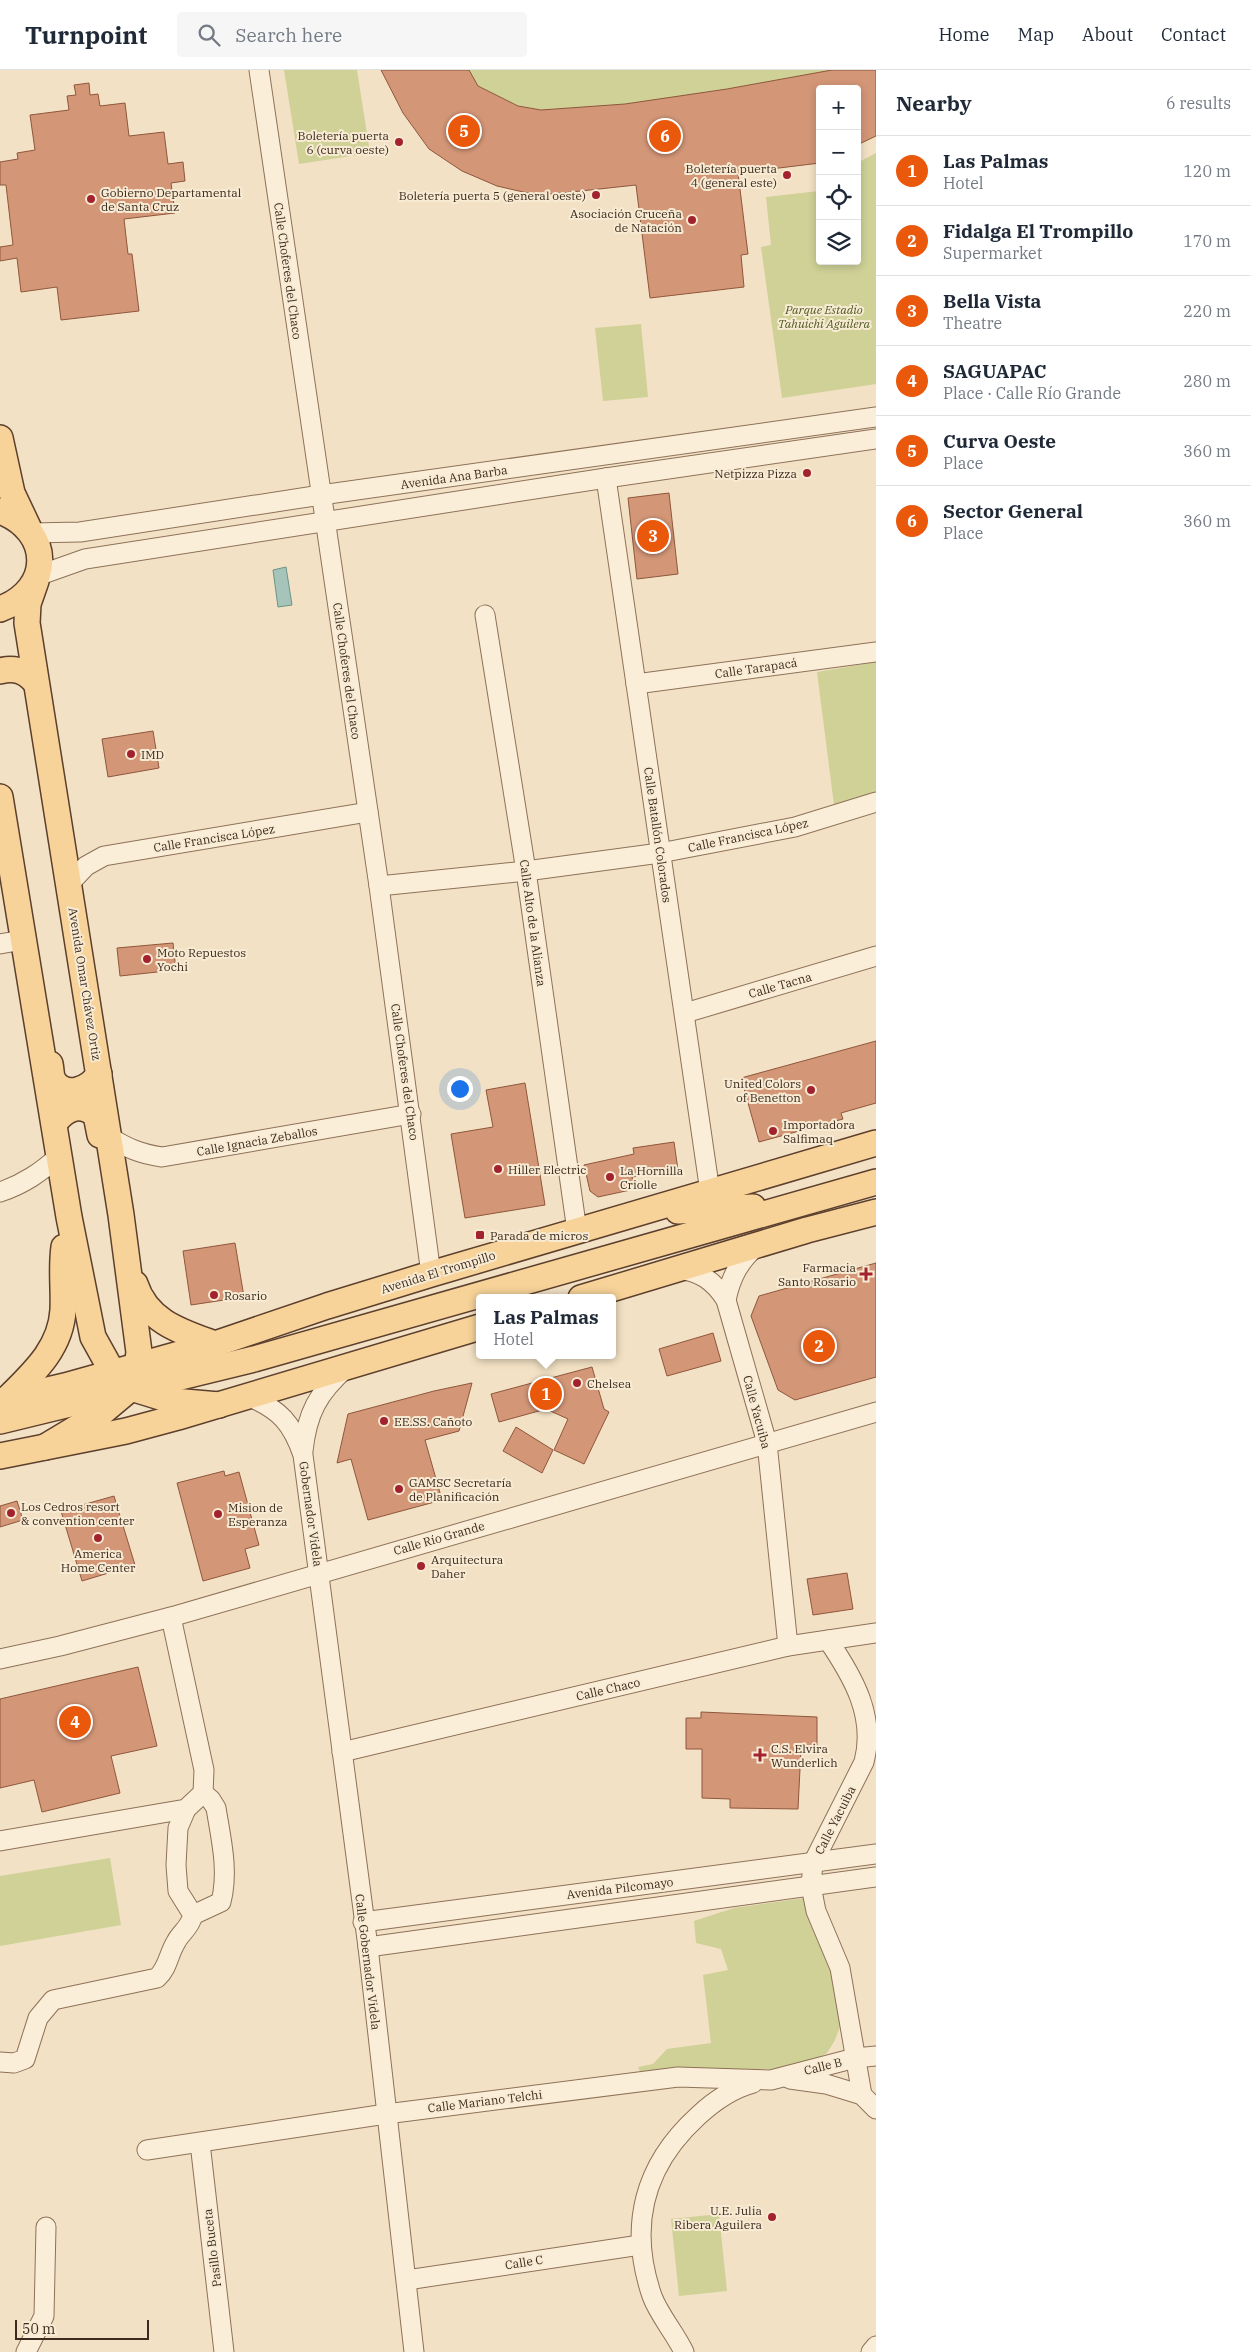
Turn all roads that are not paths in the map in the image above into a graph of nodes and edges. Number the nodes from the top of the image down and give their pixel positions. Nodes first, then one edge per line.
1 (259, 70) edge
2 (876, 417) edge
3 (835, 423) junction
4 (0, 438) edge
5 (876, 439) edge
6 (838, 445) junction
7 (625, 453) junction
8 (628, 475) junction
9 (606, 478) junction
10 (321, 496) junction
11 (0, 512) edge
12 (325, 522) junction
13 (31, 531) junction
14 (36, 579) junction
15 (0, 609) edge
16 (485, 615) dead end
17 (876, 652) edge
18 (0, 671) edge
19 (36, 683) junction
20 (636, 684) junction
21 (0, 797) edge
22 (876, 802) edge
23 (368, 812) junction
24 (660, 852) junction
25 (526, 872) junction
26 (70, 883) junction
27 (379, 886) junction
28 (12, 942) edge
29 (876, 956) edge
30 (30, 989) junction
31 (685, 1013) junction
32 (99, 1074) junction
33 (410, 1114) junction
34 (55, 1122) junction
35 (108, 1136) junction
36 (876, 1143) edge
37 (59, 1156) junction
38 (876, 1182) edge
39 (0, 1192) edge
40 (710, 1192) junction
41 (119, 1202) junction
42 (800, 1204) junction
43 (876, 1212) edge
44 (639, 1214) junction
45 (68, 1217) junction
46 (578, 1231) junction
47 (758, 1245) junction
48 (127, 1259) junction
49 (676, 1269) junction
50 (431, 1274) junction
51 (483, 1294) edge
52 (593, 1294) edge
53 (476, 1296) edge
54 (726, 1300) junction
55 (476, 1328) edge
56 (215, 1344) junction
57 (348, 1367) junction
58 (127, 1375) junction
59 (250, 1397) junction
60 (219, 1405) junction
61 (1, 1406) edge
62 (876, 1412) edge
63 (767, 1443) junction
64 (45, 1447) junction
65 (303, 1455) junction
66 (0, 1456) edge
67 (320, 1573) junction
68 (171, 1617) junction
69 (876, 1633) edge
70 (828, 1640) junction
71 (788, 1646) junction
72 (0, 1659) edge
73 (342, 1752) junction
74 (203, 1793) junction
75 (186, 1809) junction
76 (0, 1841) edge
77 (876, 1854) edge
78 (813, 1863) junction
79 (876, 1877) edge
80 (811, 1886) junction
81 (193, 1915) junction
82 (363, 1922) junction
83 (368, 1947) junction
84 (876, 2056) edge
85 (855, 2058) junction
86 (0, 2062) edge
87 (771, 2080) junction
88 (862, 2095) junction
89 (876, 2109) edge
90 (386, 2114) junction
91 (200, 2143) junction
92 (147, 2150) dead end
93 (46, 2226) dead end
94 (640, 2245) junction
95 (407, 2280) junction
96 (876, 2346) edge
97 (33, 2347) edge
98 (224, 2352) edge
99 (414, 2352) edge
100 (684, 2352) edge
101 (871, 2352) edge

1 - 10 street, Calle Choferes del Chaco
2 - 3 street, Avenida Ana Barba
3 - 6 street
3 - 7 street, Avenida Ana Barba
4 - 13 main road
5 - 6 street, Avenida Ana Barba
6 - 8 street, Avenida Ana Barba
7 - 8 street
7 - 10 street, Avenida Ana Barba
8 - 9 street, Avenida Ana Barba
9 - 12 street, Avenida Ana Barba
9 - 20 street, Calle Batallón Colorados
10 - 12 street, Calle Choferes del Chaco
10 - 13 street, Avenida Ana Barba
11 - 13 main road
12 - 14 street, Avenida Ana Barba
12 - 23 street, Calle Choferes del Chaco
13 - 14 main road, Avenida Omar Chávez Ortiz
14 - 15 main road
14 - 19 main road, Avenida Omar Chávez Ortiz
16 - 25 street, Calle Alto de la Alianza
17 - 20 street, Calle Tarapacá
18 - 19 main road
19 - 26 main road, Avenida Omar Chávez Ortiz
20 - 24 street, Calle Batallón Colorados
21 - 28 main road
22 - 24 street, Calle Francisca López
23 - 26 street, Calle Francisca López
23 - 27 street, Calle Choferes del Chaco
24 - 25 street, Calle Francisca López
24 - 31 street, Calle Batallón Colorados
25 - 27 street, Calle Francisca López
25 - 46 street, Calle Alto de la Alianza
26 - 32 main road, Avenida Omar Chávez Ortiz
27 - 33 street, Calle Choferes del Chaco
28 - 30 main road
29 - 31 street, Calle Tacna
30 - 32 main road
30 - 34 main road
31 - 40 street, Calle Batallón Colorados
32 - 35 main road, Avenida Omar Chávez Ortiz
33 - 35 street, Calle Ignacia Zeballos
33 - 50 street, Calle Choferes del Chaco
34 - 37 main road
34 - 41 main road
35 - 41 main road, Avenida Omar Chávez Ortiz
36 - 40 main road, Avenida El Trompillo
37 - 39 street
37 - 45 main road
38 - 42 main road, Avenida El Trompillo
40 - 44 main road, Avenida El Trompillo
41 - 48 main road, Avenida Omar Chávez Ortiz
42 - 44 main road
42 - 51 main road, Avenida El Trompillo
43 - 47 main road
44 - 46 main road, Avenida El Trompillo
45 - 58 main road
45 - 61 main road
46 - 50 main road, Avenida El Trompillo
47 - 49 main road
47 - 54 street
48 - 56 main road
48 - 58 main road, Avenida Omar Chávez Ortiz
49 - 52 main road
49 - 54 street, Calle Yacuiba
50 - 56 main road, Avenida El Trompillo
53 - 58 main road, Avenida El Trompillo
54 - 63 street, Calle Yacuiba
55 - 57 main road
56 - 58 main road, Avenida El Trompillo
57 - 59 main road
57 - 65 street, Gobernador Videla
58 - 60 main road
58 - 61 main road, Avenida El Trompillo
58 - 64 main road
59 - 60 main road
59 - 65 street, Gobernador Videla
60 - 64 main road
62 - 63 street, Calle Río Grande
63 - 67 street, Calle Río Grande
63 - 71 street, Calle Yacuiba
64 - 66 main road
65 - 67 street, Gobernador Videla
67 - 68 street, Calle Río Grande
67 - 73 street, Calle Gobernador Videla
68 - 72 street, Calle Río Grande
68 - 74 street
69 - 70 street, Calle Chaco
70 - 71 street, Calle Chaco
70 - 78 street, Calle Yacuiba
71 - 73 street, Calle Chaco
73 - 82 street, Calle Gobernador Videla
74 - 75 street
74 - 81 street
75 - 76 street
75 - 81 street
77 - 78 street, Avenida Pilcomayo
78 - 80 street, Calle Yacuiba
78 - 82 street, Avenida Pilcomayo
79 - 80 street, Avenida Pilcomayo
80 - 83 street, Avenida Pilcomayo
80 - 85 street, Calle Yacuiba
81 - 86 street
82 - 83 street, Calle Gobernador Videla
83 - 90 street, Calle Gobernador Videla
84 - 85 street, Calle B
85 - 87 street, Calle B
85 - 88 street, Calle Yacuiba
87 - 88 street
87 - 90 street, Calle Mariano Telchi
87 - 94 street
88 - 89 street
90 - 91 street, Calle Mariano Telchi
90 - 95 street, Calle Gobernador Videla
91 - 92 street, Calle Mariano Telchi
91 - 98 street, Pasillo Buceta
93 - 97 street
94 - 95 street, Calle C
94 - 100 street
95 - 99 street, Calle Gobernador Videla
96 - 101 street

